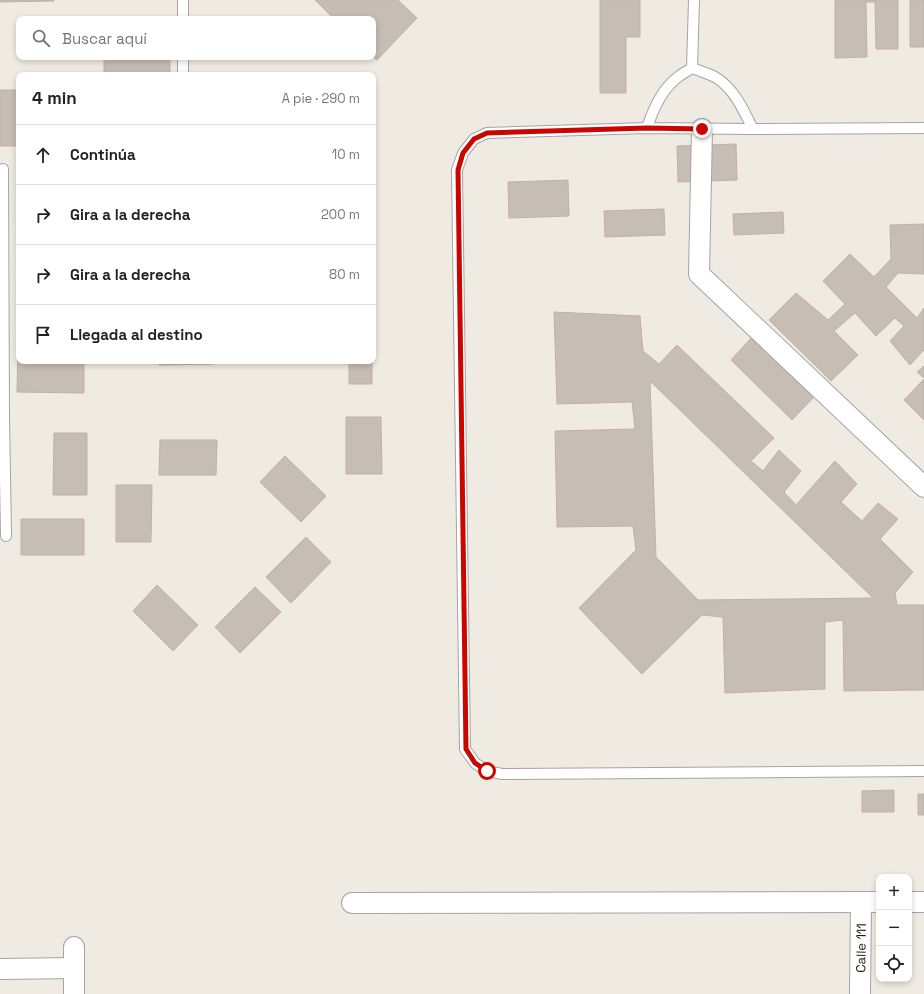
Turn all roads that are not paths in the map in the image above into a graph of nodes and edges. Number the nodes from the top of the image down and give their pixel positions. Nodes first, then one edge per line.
1 (183, 0) edge
2 (694, 0) edge
3 (183, 16) edge
4 (183, 60) edge
5 (692, 68) junction
6 (183, 72) edge
7 (647, 128) junction
8 (924, 128) edge
9 (702, 129) junction
10 (753, 129) junction
11 (3, 169) dead end
12 (2, 418) edge
13 (924, 487) edge
14 (6, 536) dead end
15 (924, 771) edge
16 (870, 902) edge
17 (912, 902) edge
18 (924, 902) edge
19 (352, 903) dead end
20 (74, 946) dead end
21 (74, 968) junction
22 (0, 969) edge
23 (74, 994) edge
24 (860, 994) edge

1 - 3 lane
2 - 5 lane
4 - 6 lane
5 - 7 lane
5 - 10 lane
7 - 9 lane
7 - 15 lane
8 - 10 lane
9 - 10 lane
9 - 13 street
11 - 12 lane
12 - 14 lane
16 - 19 street
16 - 24 street, Calle 111
17 - 18 street
20 - 21 street
21 - 22 street
21 - 23 street

